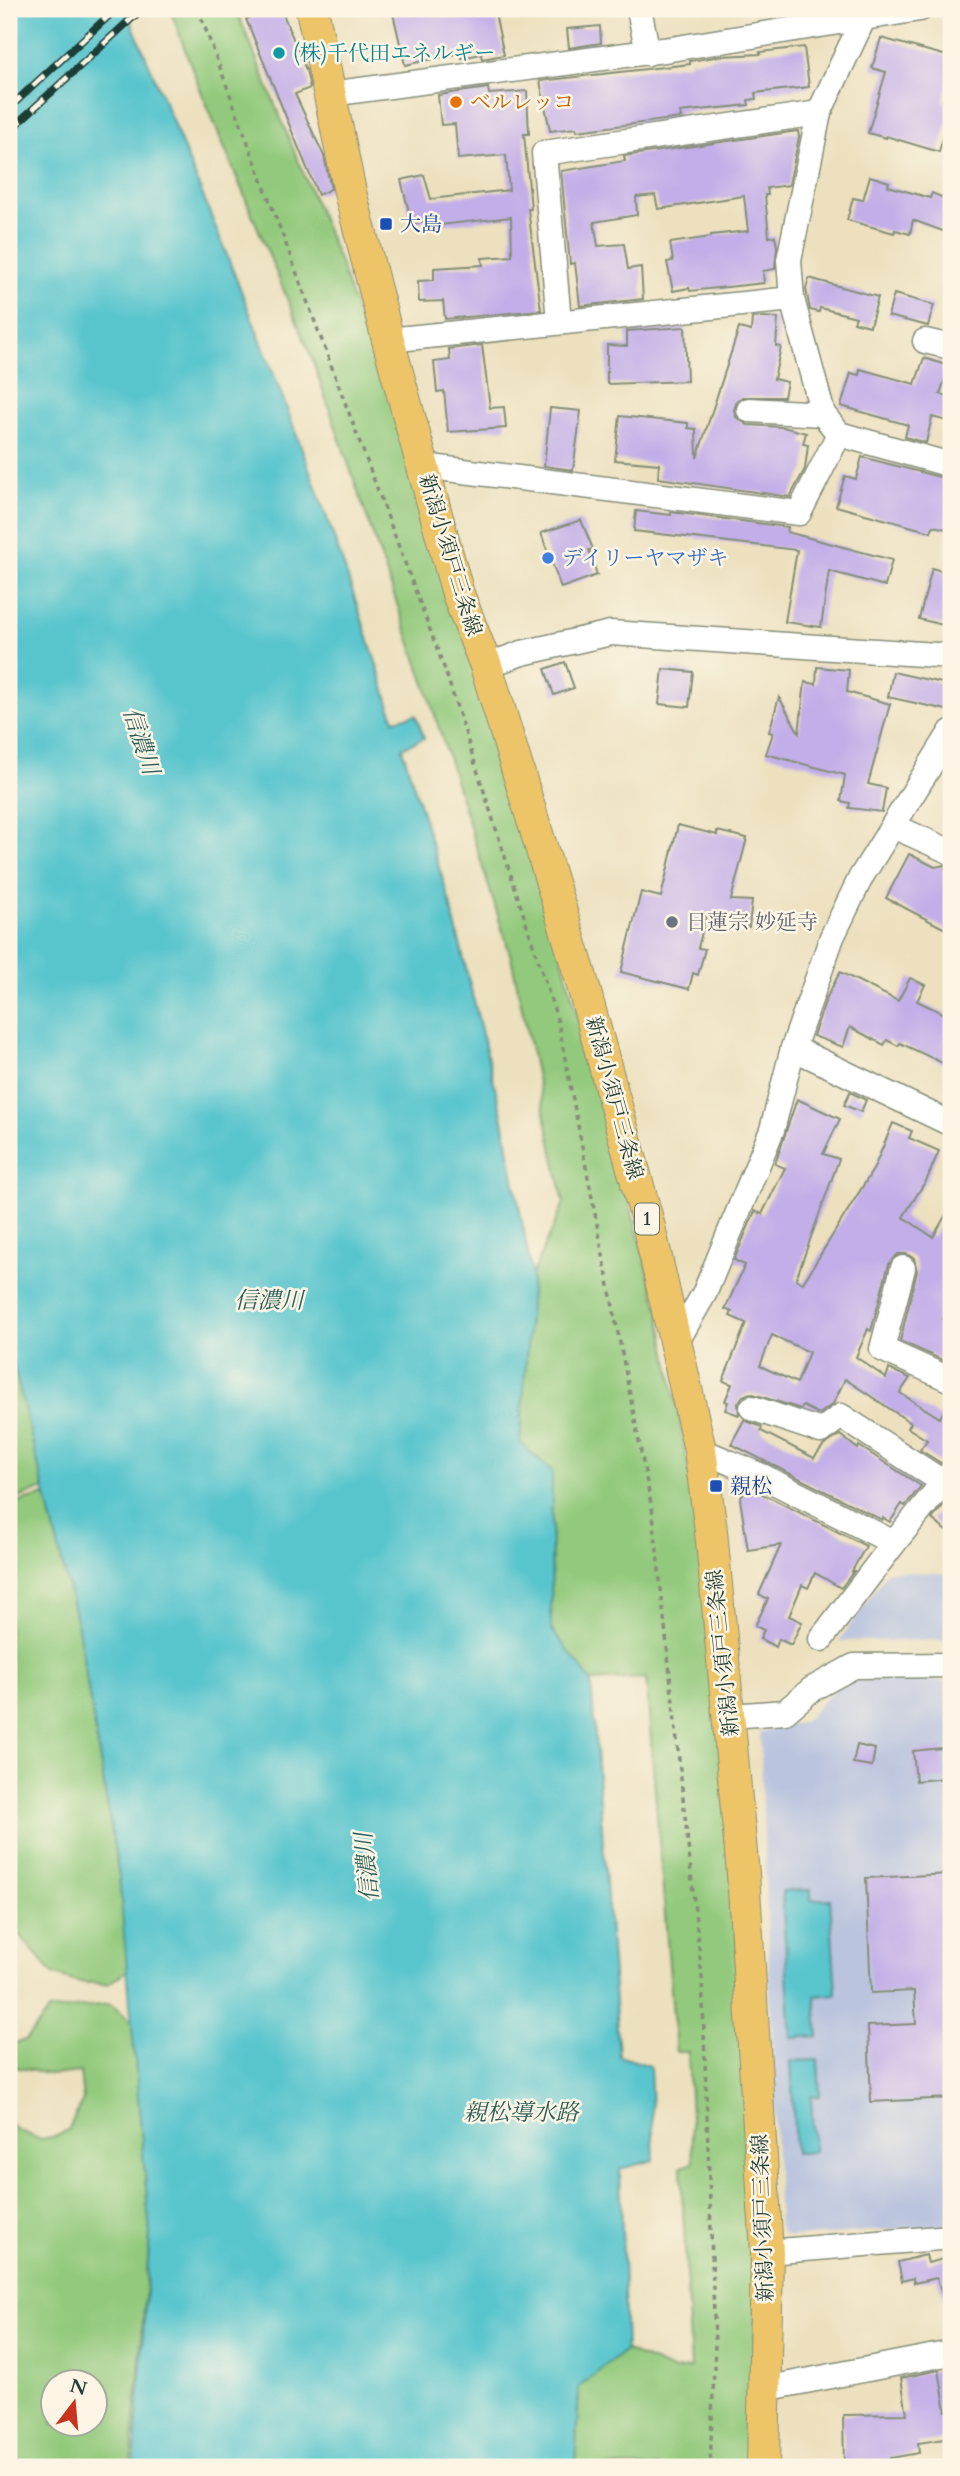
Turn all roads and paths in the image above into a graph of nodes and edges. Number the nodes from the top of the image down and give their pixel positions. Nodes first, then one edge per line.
1 (198, 9) edge
2 (312, 9) edge
3 (639, 9) edge
4 (920, 9) edge
5 (866, 13) edge
6 (648, 52) junction
7 (330, 94) junction
8 (819, 113) junction
9 (792, 299) junction
10 (559, 321) junction
11 (388, 340) junction
12 (925, 341) dead end
13 (951, 346) edge
14 (749, 410) dead end
15 (823, 414) junction
16 (839, 433) junction
17 (951, 465) edge
18 (423, 466) junction
19 (951, 656) edge
20 (485, 666) junction
21 (951, 732) edge
22 (893, 826) junction
23 (951, 852) edge
24 (793, 1048) junction
25 (951, 1124) edge
26 (903, 1268) dead end
27 (676, 1343) junction
28 (951, 1380) edge
29 (752, 1408) dead end
30 (700, 1450) junction
31 (947, 1478) edge
32 (894, 1543) junction
33 (821, 1639) dead end
34 (951, 1665) edge
35 (729, 1716) junction
36 (951, 2237) edge
37 (767, 2252) junction
38 (951, 2353) edge
39 (764, 2389) junction
40 (710, 2467) edge
41 (762, 2467) edge

1 - 40 path
2 - 7 main road, 新潟小須戸三条線 / 1
3 - 6 street
4 - 5 street
5 - 6 street
5 - 8 street
6 - 7 street
7 - 11 main road, 新潟小須戸三条線 / 1
8 - 9 street
8 - 10 street
9 - 10 street
9 - 15 street
10 - 11 street
11 - 18 main road, 新潟小須戸三条線 / 1
12 - 13 street
14 - 15 street
15 - 16 street
16 - 17 street
16 - 18 street
18 - 20 main road, 新潟小須戸三条線 / 1
19 - 20 street
20 - 27 main road, 新潟小須戸三条線 / 1
21 - 22 street
22 - 23 street
22 - 24 street
24 - 25 street
24 - 27 street
26 - 28 street
27 - 30 main road, 新潟小須戸三条線 / 1
29 - 31 street
30 - 32 street
30 - 35 main road, 新潟小須戸三条線 / 1
31 - 32 street
32 - 33 street
34 - 35 street
35 - 37 main road, 新潟小須戸三条線 / 1
36 - 37 street
37 - 39 main road, 新潟小須戸三条線 / 1
38 - 39 street
39 - 41 main road, 新潟小須戸三条線 / 1

